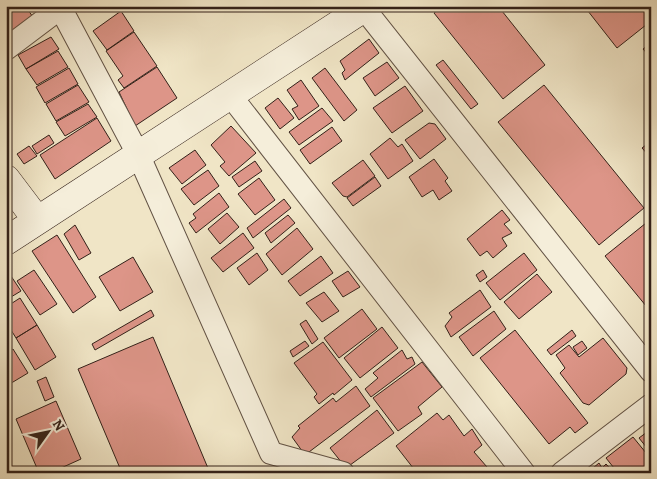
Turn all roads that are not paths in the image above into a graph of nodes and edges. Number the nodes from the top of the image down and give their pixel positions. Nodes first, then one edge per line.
1 (62, 7) edge
2 (364, 7) edge
3 (6, 49) edge
4 (230, 94) junction
5 (138, 154) junction
6 (6, 180) edge
7 (37, 220) junction
8 (6, 240) edge
9 (651, 370) edge
10 (651, 405) edge
11 (343, 473) edge
12 (524, 473) edge
13 (562, 473) edge

1 - 3 street
1 - 5 street
2 - 4 street
2 - 9 street
4 - 5 street
4 - 12 street
5 - 7 street
5 - 11 street
6 - 7 street
7 - 8 street
10 - 13 street

